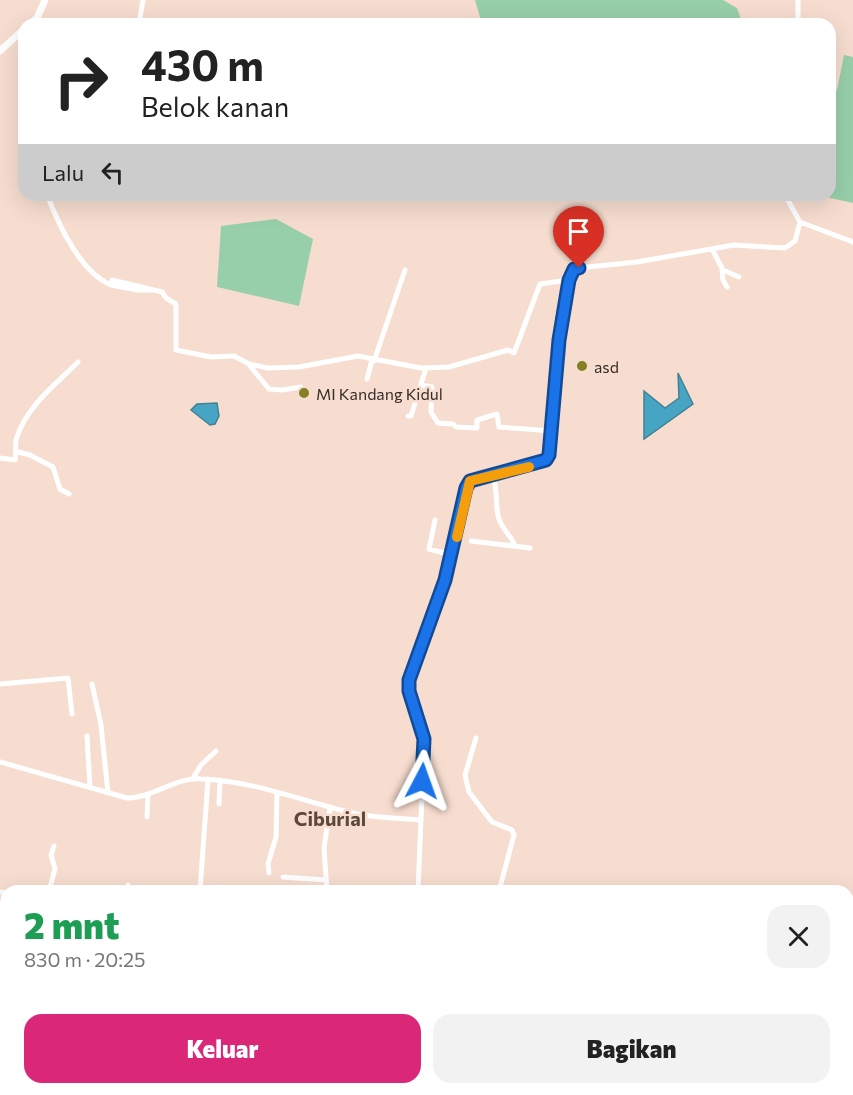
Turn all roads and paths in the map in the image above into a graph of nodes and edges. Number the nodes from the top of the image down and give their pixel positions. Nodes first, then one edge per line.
1 (45, 0) edge
2 (143, 0) edge
3 (798, 0) edge
4 (37, 18) edge
5 (140, 18) edge
6 (798, 18) edge
7 (18, 34) edge
8 (0, 51) edge
9 (49, 201) edge
10 (789, 201) edge
11 (800, 222) junction
12 (853, 242) edge
13 (712, 249) junction
14 (405, 270) dead end
15 (723, 270) junction
16 (740, 277) dead end
17 (569, 280) junction
18 (727, 287) dead end
19 (373, 360) junction
20 (78, 362) dead end
21 (249, 364) junction
22 (426, 368) junction
23 (368, 379) dead end
24 (421, 385) junction
25 (301, 387) dead end
26 (408, 416) dead end
27 (553, 431) junction
28 (18, 452) junction
29 (0, 458) edge
30 (493, 476) junction
31 (69, 494) dead end
32 (435, 520) dead end
33 (471, 541) dead end
34 (514, 544) junction
35 (530, 548) dead end
36 (452, 555) junction
37 (0, 684) edge
38 (92, 684) dead end
39 (72, 714) dead end
40 (87, 736) dead end
41 (476, 738) dead end
42 (216, 751) dead end
43 (0, 762) edge
44 (193, 778) junction
45 (208, 779) junction
46 (220, 780) junction
47 (90, 787) junction
48 (277, 792) junction
49 (108, 793) junction
50 (148, 794) junction
51 (219, 804) dead end
52 (330, 807) junction
53 (147, 817) dead end
54 (421, 820) junction
55 (54, 846) dead end
56 (269, 873) dead end
57 (283, 877) dead end
58 (326, 880) junction
59 (51, 885) edge
60 (200, 885) edge
61 (326, 885) edge
62 (418, 885) edge
63 (501, 885) edge

1 - 4 street
2 - 5 street
3 - 6 street
7 - 8 street
9 - 21 street
10 - 11 street
11 - 12 street
11 - 13 street
13 - 15 street
13 - 17 street
14 - 19 street
15 - 16 street
15 - 18 street
17 - 22 street
17 - 27 street
19 - 21 street
19 - 22 street
19 - 23 street
20 - 28 street
21 - 25 street
22 - 24 street
24 - 26 street
24 - 27 street
27 - 30 street
28 - 29 street
28 - 31 street
30 - 34 street
30 - 36 street
32 - 36 street
33 - 34 street
34 - 35 street
36 - 54 street
37 - 39 street
38 - 49 street
40 - 47 street
41 - 63 street
42 - 44 street
43 - 47 street
44 - 45 street
44 - 50 street
45 - 46 street
45 - 60 street
46 - 48 street
46 - 51 street
47 - 49 street
48 - 52 street
48 - 56 street
49 - 50 street
50 - 53 street
52 - 54 street
52 - 58 street
54 - 62 street
55 - 59 street
57 - 58 street
58 - 61 street

